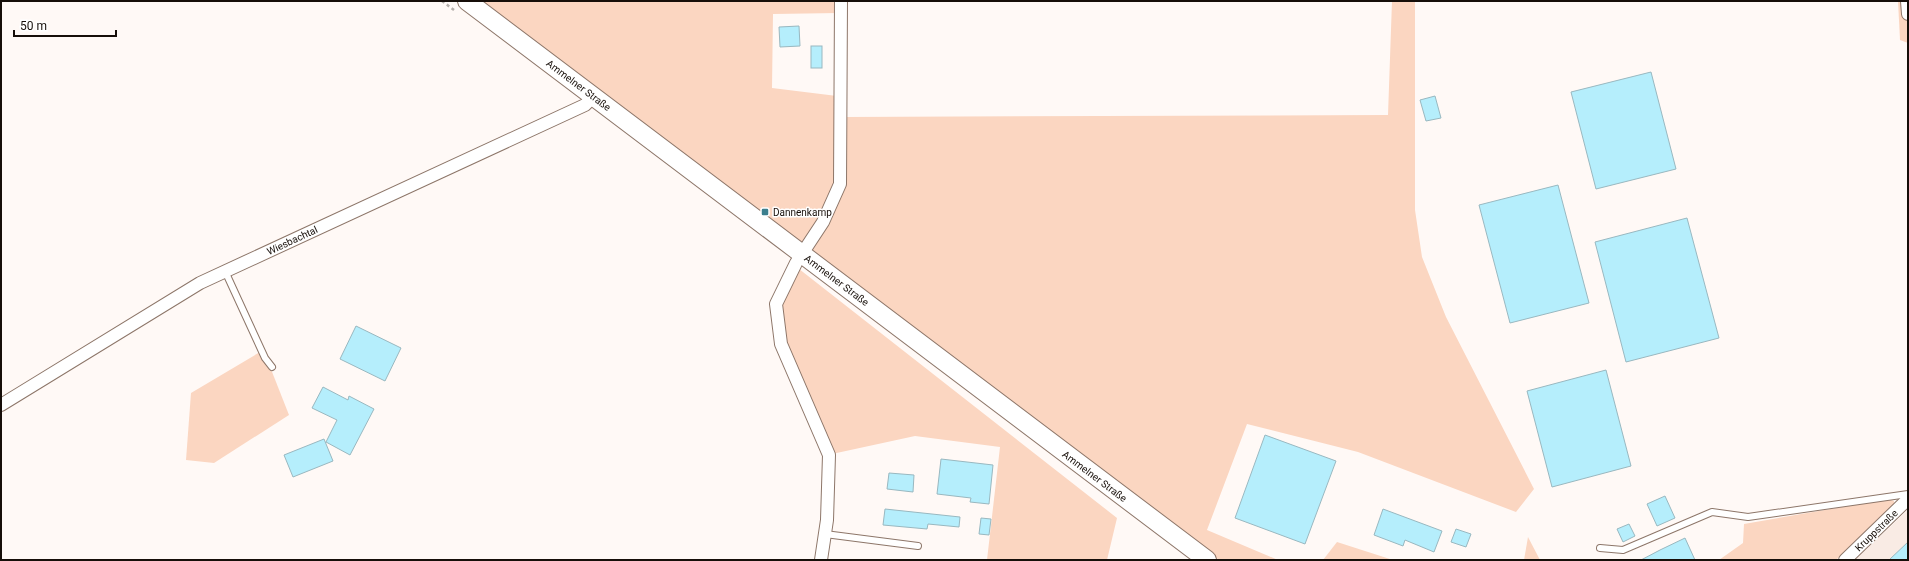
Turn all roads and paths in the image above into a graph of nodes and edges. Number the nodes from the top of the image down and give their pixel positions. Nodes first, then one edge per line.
1 (467, 1) edge
2 (841, 1) edge
3 (1907, 1) edge
4 (1908, 14) edge
5 (594, 96) junction
6 (802, 254) junction
7 (225, 271) junction
8 (272, 367) dead end
9 (1, 405) edge
10 (1908, 494) edge
11 (1908, 499) edge
12 (825, 534) junction
13 (918, 546) dead end
14 (1600, 548) dead end
15 (821, 560) edge
16 (1207, 560) edge
17 (1845, 560) edge

1 - 5 street, Ammelner Straße
2 - 6 street
3 - 4 street
5 - 6 street, Ammelner Straße
5 - 7 street, Wiesbachtal
6 - 12 street
6 - 16 street, Ammelner Straße
7 - 8 lane
7 - 9 street, Wiesbachtal
10 - 14 lane
11 - 17 street, Kruppstraße
12 - 13 lane
12 - 15 street

